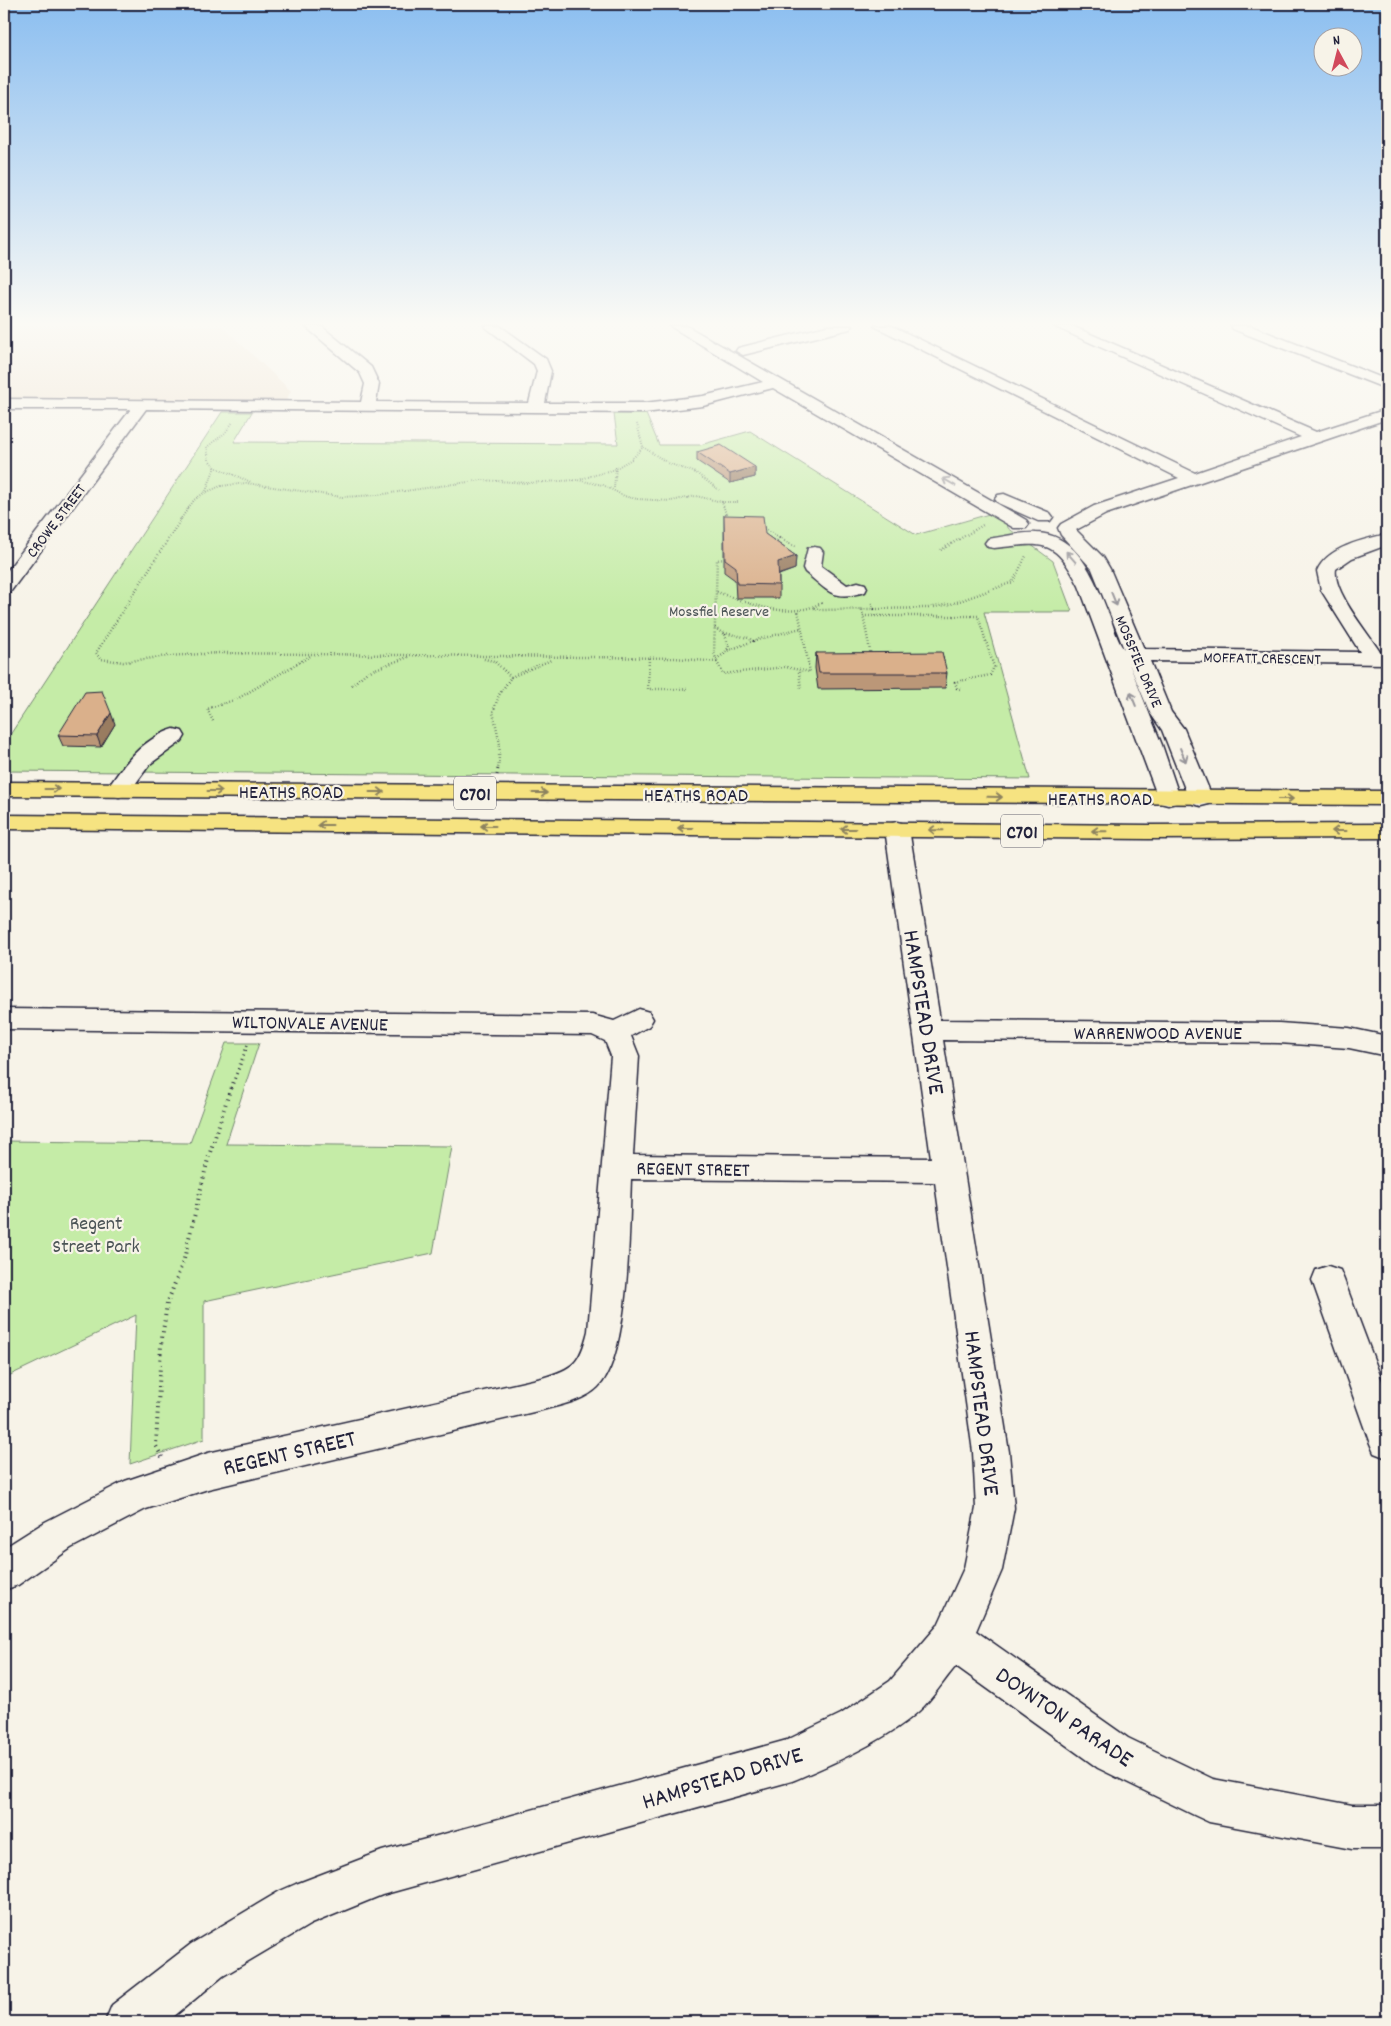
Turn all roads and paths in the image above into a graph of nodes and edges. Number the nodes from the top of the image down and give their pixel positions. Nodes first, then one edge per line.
1 (130, 421) edge
2 (233, 421) edge
3 (841, 421) edge
4 (865, 421) edge
5 (1074, 421) edge
6 (1276, 421) edge
7 (1367, 421) joint
8 (1387, 429) edge
9 (1316, 438) junction
10 (214, 467) junction
11 (616, 468) junction
12 (1192, 478) junction
13 (577, 480) junction
14 (258, 484) junction
15 (614, 488) junction
16 (719, 490) dead end
17 (206, 491) junction
18 (722, 502) junction
19 (739, 502) dead end
20 (1100, 510) junction
21 (1045, 518) junction
22 (987, 522) dead end
23 (1020, 526) junction
24 (1067, 529) junction
25 (779, 538) junction
26 (1387, 538) edge
27 (1037, 543) junction
28 (806, 550) joint
29 (941, 550) dead end
30 (4, 587) edge
31 (858, 588) dead end
32 (716, 592) junction
33 (825, 600) dead end
34 (798, 610) junction
35 (862, 610) dead end
36 (874, 610) dead end
37 (863, 616) junction
38 (715, 628) junction
39 (801, 628) junction
40 (724, 633) junction
41 (753, 641) junction
42 (727, 651) junction
43 (313, 654) junction
44 (1126, 655) junction
45 (410, 656) junction
46 (478, 657) junction
47 (560, 658) junction
48 (649, 658) junction
49 (1381, 658) edge
50 (872, 659) edge
51 (717, 660) junction
52 (799, 672) junction
53 (510, 677) junction
54 (352, 685) dead end
55 (801, 688) dead end
56 (687, 689) dead end
57 (960, 689) dead end
58 (213, 721) dead end
59 (174, 736) dead end
60 (4, 789) edge
61 (119, 790) junction
62 (496, 793) junction
63 (1168, 798) junction
64 (1387, 798) edge
65 (1201, 799) junction
66 (894, 813) junction
67 (4, 822) edge
68 (1387, 831) edge
69 (1176, 832) junction
70 (1213, 832) junction
71 (4, 1019) edge
72 (639, 1019) dead end
73 (928, 1030) junction
74 (615, 1033) junction
75 (250, 1041) dead end
76 (1387, 1046) edge
77 (617, 1167) junction
78 (948, 1170) junction
79 (1328, 1280) dead end
80 (1387, 1441) edge
81 (166, 1463) dead end
82 (4, 1571) edge
83 (952, 1639) junction
84 (1387, 1827) edge
85 (128, 2022) edge

1 - 30 street, CROWE STREET
2 - 10 path
23 -> 3 street
4 - 21 street
5 - 12 street
6 - 9 street
7 - 8 street
7 - 9 street
9 - 12 street
10 - 14 path
10 - 17 path
11 - 13 path
11 - 15 path
11 - 16 path
12 - 20 street
13 - 14 path
13 - 15 path
14 - 17 path
15 - 18 path
17 - 43 path
18 - 19 path
18 - 25 path
20 - 21 street
20 - 24 street
21 - 23 street
21 - 24 street
22 - 29 path
23 - 27 street, MOSSFIEL DRIVE
23 - 27 street
24 - 27 street
24 -> 44 street, MOSSFIEL DRIVE
25 - 28 path
25 - 32 path
26 - 49 street
27 - 36 path
44 -> 27 street, MOSSFIEL DRIVE
28 - 31 street
32 - 34 path
32 - 38 path
33 - 34 path
34 - 39 path
35 - 37 path
37 - 50 path
37 - 57 path
38 - 40 path
38 - 51 path
39 - 41 path
39 - 52 path
40 - 41 path
40 - 42 path
41 - 42 path
42 - 51 path
43 - 45 path
43 - 58 path
44 - 49 street, MOFFATT CRESCENT
63 -> 44 street, MOSSFIEL DRIVE
44 -> 65 street, MOSSFIEL DRIVE
45 - 46 path
45 - 54 path
46 - 47 path
46 - 53 path
47 - 48 path
47 - 53 path
48 - 51 path
48 - 56 path
51 - 52 path
52 - 55 path
53 - 62 path
59 - 61 street
60 -> 61 main road, HEATHS ROAD / C701
61 -> 62 main road, HEATHS ROAD / C701
62 -> 66 main road, HEATHS ROAD / C701
63 - 65 main road, HEATHS ROAD / C701
66 -> 63 main road, HEATHS ROAD / C701
63 - 69 main road
65 -> 64 main road, HEATHS ROAD / C701
65 - 70 main road
66 -> 67 main road, HEATHS ROAD / C701
69 -> 66 main road, HEATHS ROAD / C701
66 - 73 street, HAMPSTEAD DRIVE
68 -> 70 main road, HEATHS ROAD / C701
69 - 70 main road, HEATHS ROAD / C701
71 - 74 street, WILTONVALE AVENUE
72 - 74 street
73 - 76 street, WARRENWOOD AVENUE
73 - 78 street, HAMPSTEAD DRIVE
74 - 77 street
75 - 81 path
77 - 78 street, REGENT STREET
77 - 82 street, REGENT STREET
78 - 83 street, HAMPSTEAD DRIVE
79 - 80 street
83 - 84 street, DOYNTON PARADE
83 - 85 street, HAMPSTEAD DRIVE

